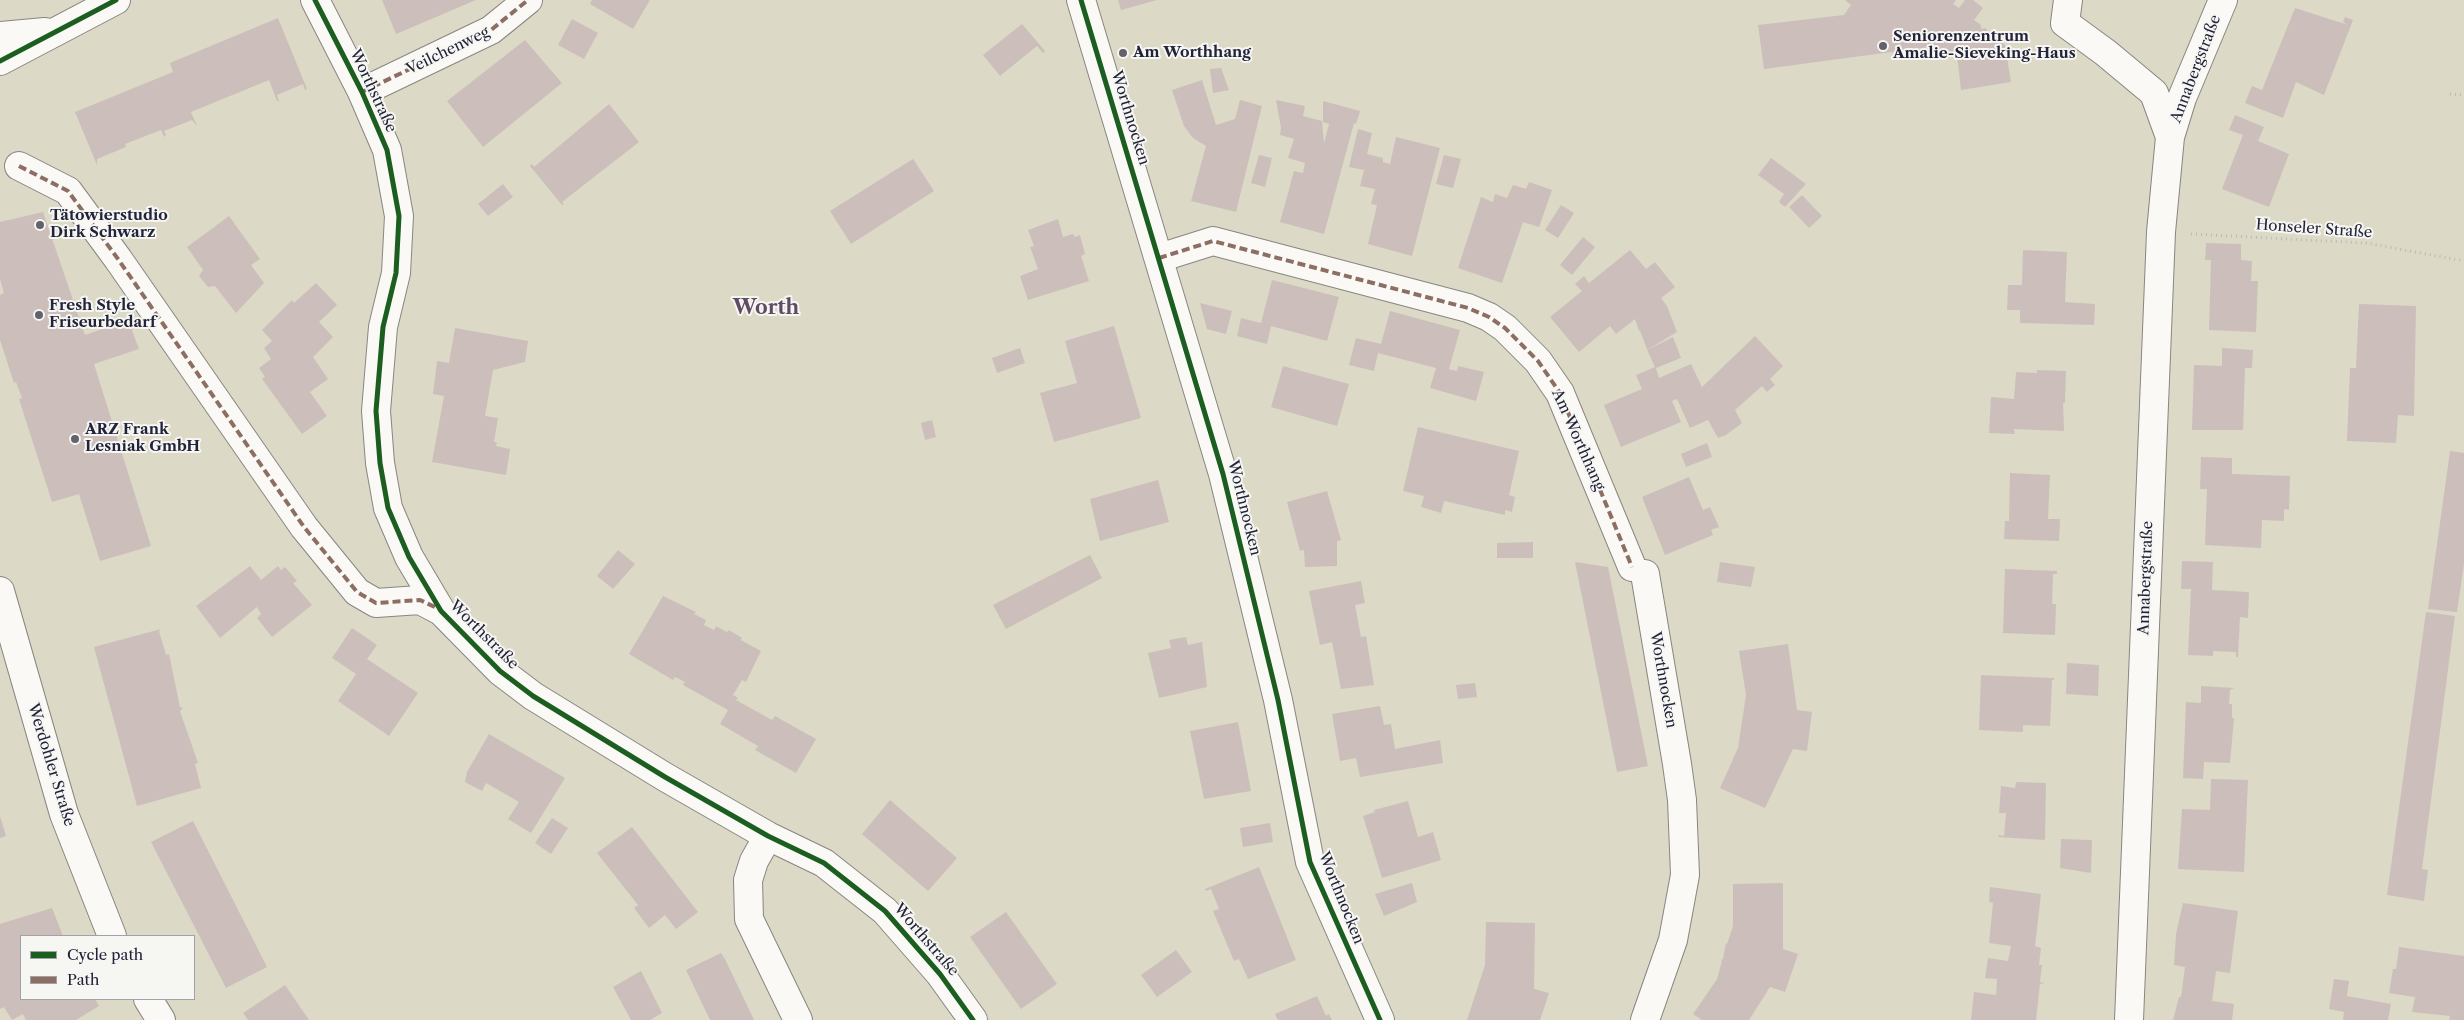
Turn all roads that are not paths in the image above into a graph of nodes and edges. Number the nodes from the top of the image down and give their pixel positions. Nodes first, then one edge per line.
1 (116, 0) edge
2 (315, 0) edge
3 (528, 0) edge
4 (1081, 0) edge
5 (2068, 0) edge
6 (2223, 0) edge
7 (54, 31) junction
8 (0, 36) edge
9 (0, 61) edge
10 (362, 92) junction
11 (2170, 137) junction
12 (19, 166) dead end
13 (1159, 258) junction
14 (1639, 571) joint
15 (0, 591) edge
16 (441, 611) junction
17 (768, 836) junction
18 (112, 935) edge
19 (149, 1000) edge
20 (161, 1020) edge
21 (798, 1020) edge
22 (973, 1020) edge
23 (1380, 1020) edge
24 (1645, 1020) edge
25 (2129, 1020) edge

1 - 7 street
2 - 10 street, Worthstraße
3 - 10 street, Veilchenweg
4 - 13 street, Worthnocken
5 - 11 street, Annabergstraße
6 - 11 street, Annabergstraße
7 - 8 street
7 - 9 street
10 - 16 street, Worthstraße
11 - 25 street, Annabergstraße
12 - 16 street, Worthstraße
13 - 14 street, Am Worthhang
13 - 23 street, Worthnocken
14 - 24 street, Worthnocken
15 - 18 street, Werdohler Straße
16 - 17 street, Worthstraße
17 - 21 street
17 - 22 street, Worthstraße
19 - 20 street

